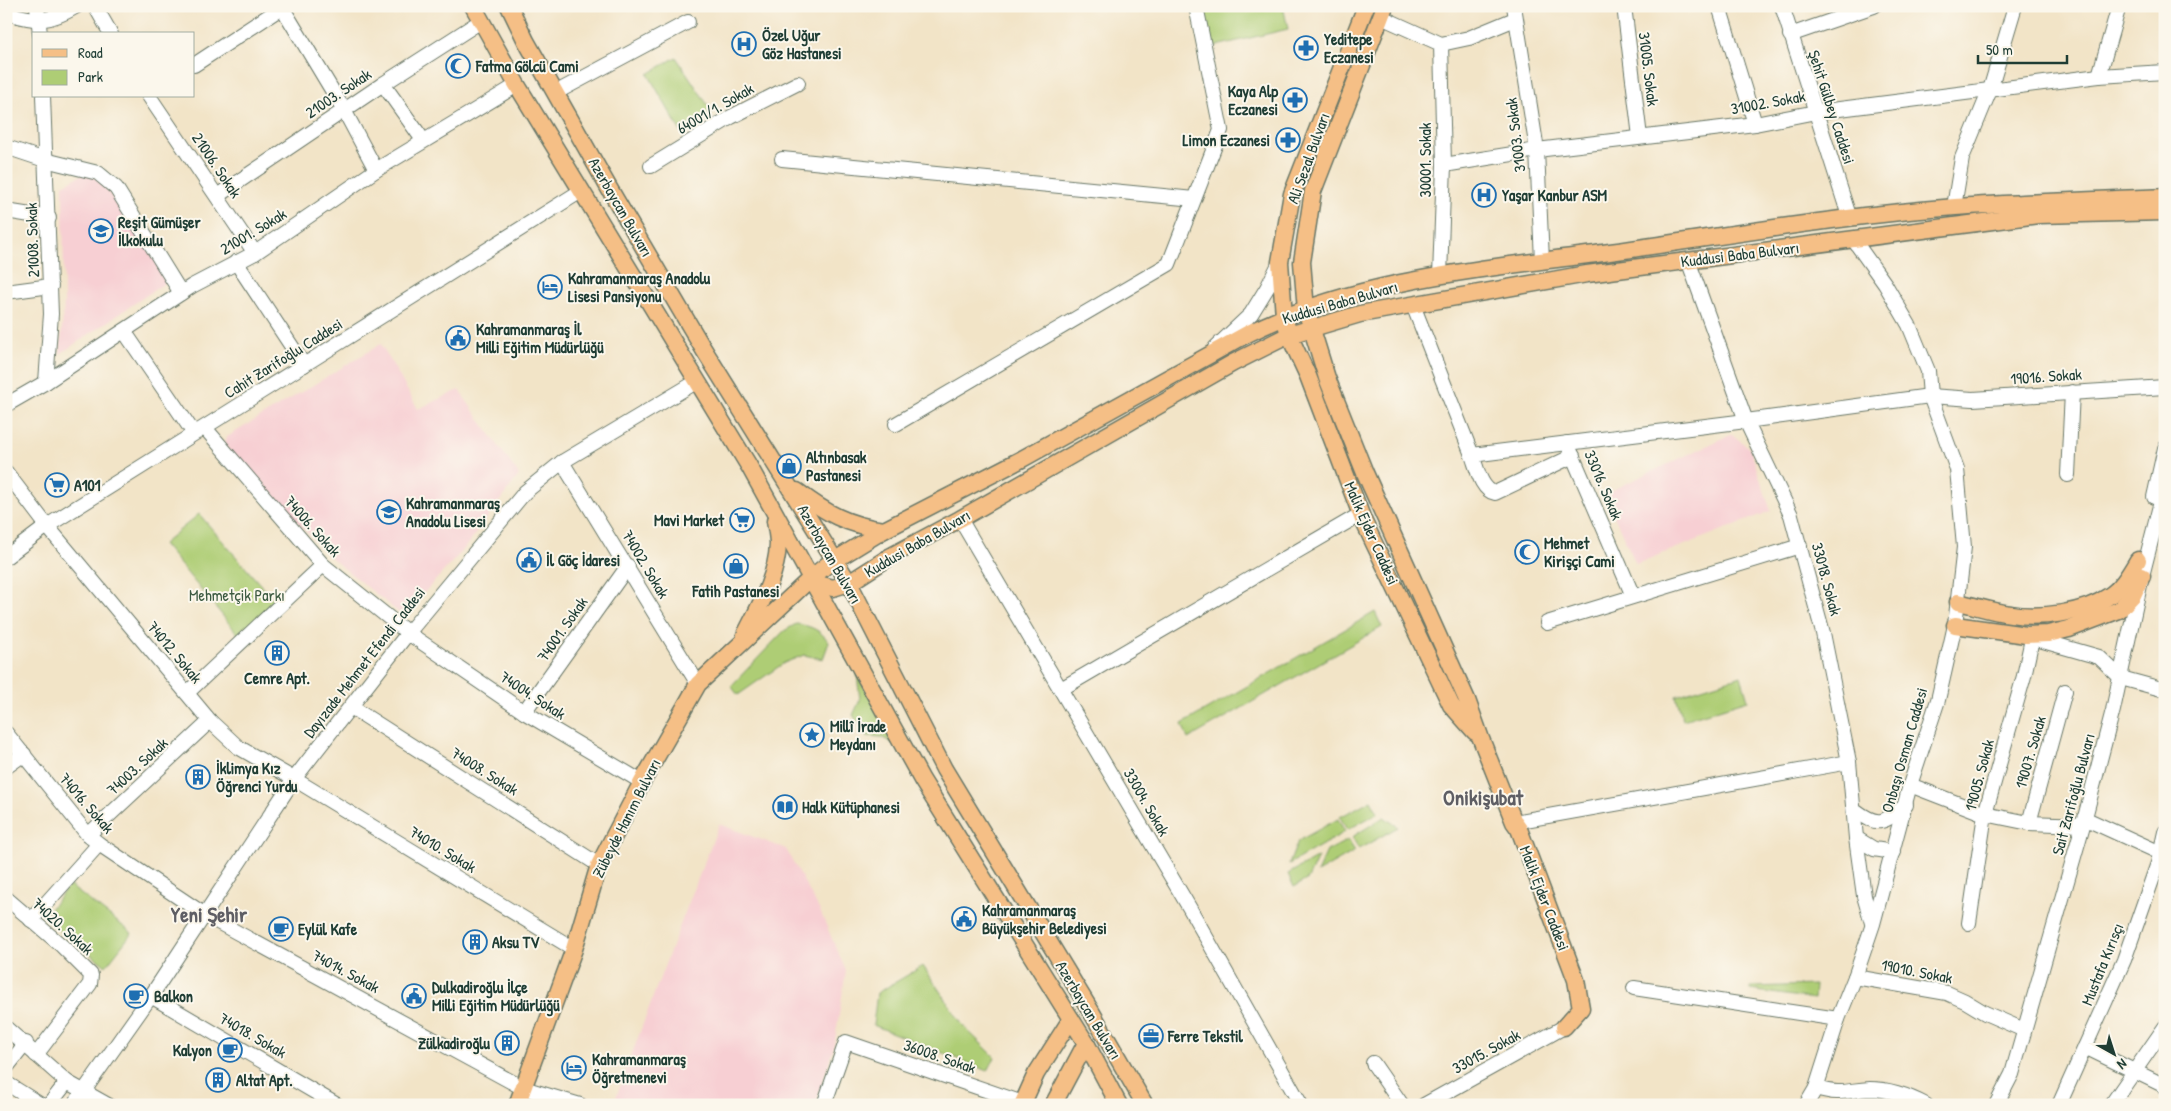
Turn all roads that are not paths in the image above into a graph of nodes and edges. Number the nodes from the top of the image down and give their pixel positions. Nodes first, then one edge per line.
1 (37, 6) edge
2 (77, 6) edge
3 (95, 6) edge
4 (473, 6) edge
5 (509, 6) edge
6 (1196, 6) edge
7 (1366, 6) edge
8 (1624, 6) edge
9 (1719, 6) edge
10 (1782, 6) edge
11 (1874, 6) edge
12 (2015, 6) edge
13 (2119, 6) edge
14 (283, 7) edge
15 (1383, 12) edge
16 (6, 13) edge
17 (1514, 13) edge
18 (481, 21) junction
19 (688, 22) dead end
20 (40, 27) edge
21 (110, 32) edge
22 (1790, 35) junction
23 (1441, 44) junction
24 (195, 64) edge
25 (2165, 72) edge
26 (2099, 76) junction
27 (798, 83) dead end
28 (383, 84) junction
29 (517, 86) junction
30 (1990, 90) junction
31 (555, 93) junction
32 (43, 98) edge
33 (150, 98) edge
34 (344, 110) junction
35 (1816, 112) junction
36 (1755, 124) junction
37 (1640, 137) junction
38 (423, 140) junction
39 (6, 147) edge
40 (1537, 150) junction
41 (782, 159) dead end
42 (45, 160) junction
43 (1444, 165) junction
44 (651, 166) dead end
45 (376, 170) junction
46 (581, 191) junction
47 (217, 196) junction
48 (2165, 197) edge
49 (1194, 199) junction
50 (1954, 207) junction
51 (6, 211) edge
52 (2165, 212) edge
53 (49, 218) junction
54 (1850, 219) junction
55 (1854, 239) junction
56 (255, 253) junction
57 (1688, 260) junction
58 (1542, 261) junction
59 (236, 262) junction
60 (1280, 262) junction
61 (1440, 276) junction
62 (51, 286) junction
63 (6, 292) edge
64 (181, 293) junction
65 (1413, 305) junction
66 (1306, 310) junction
67 (1284, 316) junction
68 (1312, 328) junction
69 (124, 331) junction
70 (1289, 335) junction
71 (1205, 358) junction
72 (304, 365) junction
73 (46, 382) junction
74 (696, 382) junction
75 (2165, 387) edge
76 (2072, 392) junction
77 (1930, 396) junction
78 (6, 406) edge
79 (1746, 421) junction
80 (896, 424) dead end
81 (199, 430) junction
82 (2165, 448) edge
83 (1570, 450) junction
84 (1472, 455) junction
85 (562, 462) junction
86 (6, 472) edge
87 (2068, 475) dead end
88 (789, 486) junction
89 (2165, 486) edge
90 (774, 511) junction
91 (1361, 514) junction
92 (960, 519) junction
93 (47, 526) junction
94 (884, 530) junction
95 (1800, 546) junction
96 (6, 557) edge
97 (835, 561) junction
98 (323, 565) junction
99 (628, 566) junction
100 (2140, 568) junction
101 (811, 578) junction
102 (849, 583) junction
103 (1633, 596) junction
104 (1958, 602) junction
105 (1547, 623) dead end
106 (1955, 625) junction
107 (408, 633) junction
108 (2029, 637) junction
109 (741, 643) junction
110 (2121, 678) junction
111 (698, 684) junction
112 (1061, 689) junction
113 (2165, 690) edge
114 (2065, 691) dead end
115 (187, 693) junction
116 (351, 707) junction
117 (524, 712) junction
118 (210, 721) junction
119 (6, 733) edge
120 (1480, 739) junction
121 (24, 754) junction
122 (1849, 762) junction
123 (6, 767) edge
124 (294, 779) junction
125 (642, 782) junction
126 (1910, 785) junction
127 (1906, 805) junction
128 (1855, 810) junction
129 (1986, 814) junction
130 (1514, 822) junction
131 (2084, 822) junction
132 (2029, 823) junction
133 (2165, 832) edge
134 (1856, 838) junction
135 (93, 840) junction
136 (1893, 852) junction
137 (2162, 853) edge
138 (599, 865) junction
139 (6, 898) edge
140 (205, 915) junction
141 (31, 920) junction
142 (1969, 923) dead end
143 (1873, 924) junction
144 (574, 949) junction
145 (1855, 977) junction
146 (1634, 988) dead end
147 (151, 996) junction
148 (1838, 1018) junction
149 (1071, 1019) junction
150 (1564, 1027) joint
151 (2165, 1027) edge
152 (6, 1028) edge
153 (2024, 1030) junction
154 (26, 1043) junction
155 (1086, 1043) junction
156 (2086, 1047) junction
157 (36, 1055) junction
158 (1374, 1062) dead end
159 (6, 1068) edge
160 (2134, 1071) junction
161 (67, 1082) junction
162 (6, 1083) edge
163 (2165, 1086) edge
164 (523, 1088) junction
165 (1816, 1088) junction
166 (84, 1092) junction
167 (1023, 1104) edge
168 (41, 1105) edge
169 (49, 1105) edge
170 (74, 1105) edge
171 (108, 1105) edge
172 (337, 1105) edge
173 (518, 1105) edge
174 (580, 1105) edge
175 (824, 1105) edge
176 (1053, 1105) edge
177 (1120, 1105) edge
178 (1145, 1105) edge
179 (1301, 1105) edge
180 (1402, 1105) edge
181 (1424, 1105) edge
182 (1806, 1105) edge
183 (1926, 1105) edge
184 (1996, 1105) edge
185 (2059, 1105) edge
186 (2111, 1105) edge

1 - 20 street
2 - 20 street
3 - 21 street
4 - 18 main road, Azerbaycan Bulvarı
5 - 31 main road, Azerbaycan Bulvarı
6 - 49 street
7 - 60 main road, Ali Sezal Bulvarı
8 - 37 street, 31005. Sokak
9 - 36 street
10 - 22 street, Şehit Gülbey Caddesi
11 - 22 street
12 - 30 street
13 - 26 street
14 - 24 street
14 - 34 street
15 - 23 street
15 - 66 main road, Ali Sezal Bulvarı
16 - 20 street
17 - 23 street
17 - 40 street, 31003. Sokak
18 - 28 street, 21003. Sokak
18 - 29 main road, Azerbaycan Bulvarı
19 - 31 street
22 - 35 street, Şehit Gülbey Caddesi
23 - 43 street, 30001. Sokak
25 - 26 street, 31002. Sokak
26 - 30 street, 31002. Sokak
27 - 44 street, 64001/1. Sokak
28 - 34 street, 21003. Sokak
28 - 38 street
29 - 38 street, 21001. Sokak
29 - 46 main road, Azerbaycan Bulvarı
30 - 35 street, 31002. Sokak
30 - 50 street
31 - 88 main road, Azerbaycan Bulvarı
32 - 42 street, 21008. Sokak
33 - 47 street, 21006. Sokak
34 - 45 street
34 - 47 street, 21003. Sokak
35 - 36 street, 31002. Sokak
35 - 54 street, Şehit Gülbey Caddesi
36 - 37 street, 31002. Sokak
37 - 40 street, 31002. Sokak
38 - 45 street, 21001. Sokak
39 - 42 street
40 - 43 street, 31002. Sokak
40 - 58 street, 31003. Sokak
41 - 49 street
42 - 53 street, 21008. Sokak
42 - 64 street
43 - 61 street, 30001. Sokak
45 - 56 street, 21001. Sokak
46 - 72 street, Cahit Zarifoğlu Caddesi
46 - 74 main road, Azerbaycan Bulvarı
47 - 56 street, 21006. Sokak
48 - 50 main road, Kuddusi Baba Bulvarı
49 - 80 street
50 - 54 main road, Kuddusi Baba Bulvarı
51 - 53 street
52 - 55 main road, Kuddusi Baba Bulvarı
53 - 62 street, 21008. Sokak
54 - 58 main road, Kuddusi Baba Bulvarı
55 - 57 main road, Kuddusi Baba Bulvarı
55 - 77 street, Onbaşı Osman Caddesi
56 - 59 street, 21001. Sokak
57 - 65 main road, Kuddusi Baba Bulvarı
57 - 79 street, 33018. Sokak
58 - 61 main road, Kuddusi Baba Bulvarı
59 - 64 street, 21001. Sokak
59 - 72 street
60 - 67 main road, Ali Sezal Bulvarı
60 - 71 street
61 - 66 main road, Kuddusi Baba Bulvarı
62 - 63 street
62 - 73 street, 21008. Sokak
64 - 69 street, 21001. Sokak
65 - 68 main road, Kuddusi Baba Bulvarı
65 - 84 street
66 - 67 main road, Kuddusi Baba Bulvarı
66 - 68 main road, Malik Ejder Caddesi
67 - 70 main road, Malik Ejder Caddesi
67 - 71 main road, Kuddusi Baba Bulvarı
68 - 70 main road, Kuddusi Baba Bulvarı
68 - 120 main road, Malik Ejder Caddesi
69 - 73 street, 21001. Sokak
69 - 81 street, 74006. Sokak
70 - 91 main road, Malik Ejder Caddesi
70 - 92 main road, Kuddusi Baba Bulvarı
71 - 94 main road, Kuddusi Baba Bulvarı
72 - 81 street, Cahit Zarifoğlu Caddesi
73 - 78 street, 21001. Sokak
74 - 85 street, Dayızade Mehmet Efendi Caddesi
74 - 90 main road, Azerbaycan Bulvarı
75 - 76 street, 19016. Sokak
76 - 77 street, 19016. Sokak
76 - 87 street
77 - 79 street, 19016. Sokak
77 - 104 street, Onbaşı Osman Caddesi
79 - 83 street, 19016. Sokak
79 - 95 street, 33018. Sokak
81 - 93 street, Cahit Zarifoğlu Caddesi
81 - 98 street, 74006. Sokak
82 - 100 street, Sait Zarifoğlu Bulvarı
83 - 84 street, 19016. Sokak
83 - 84 street
83 - 103 street, 33016. Sokak
85 - 99 street, 74002. Sokak
85 - 107 street, Dayızade Mehmet Efendi Caddesi
86 - 93 street, 74012. Sokak
88 - 94 main road
88 - 97 main road, Azerbaycan Bulvarı
89 - 100 street, Sait Zarifoğlu Bulvarı
90 - 101 main road, Azerbaycan Bulvarı
90 - 109 main road
91 - 112 street
91 - 120 main road, Malik Ejder Caddesi
92 - 102 main road, Kuddusi Baba Bulvarı
92 - 112 street, 33004. Sokak
93 - 96 street, Cahit Zarifoğlu Caddesi
93 - 115 street, 74012. Sokak
94 - 97 main road, Kuddusi Baba Bulvarı
95 - 103 street
95 - 122 street, 33018. Sokak
97 - 101 main road, Kuddusi Baba Bulvarı
97 - 102 main road, Azerbaycan Bulvarı
98 - 107 street, 74006. Sokak
98 - 115 street
99 - 111 street, 74002. Sokak
99 - 117 street, 74001. Sokak
100 - 104 main road
100 - 108 main road
100 - 110 street, Sait Zarifoğlu Bulvarı
101 - 102 main road, Kuddusi Baba Bulvarı
101 - 109 main road, Zübeyde Hanım Bulvarı
101 - 149 main road, Azerbaycan Bulvarı
102 - 178 main road, Azerbaycan Bulvarı
103 - 105 street
104 - 106 street, Onbaşı Osman Caddesi
106 - 108 main road
106 - 126 street, Onbaşı Osman Caddesi
107 - 116 street, Dayızade Mehmet Efendi Caddesi
107 - 117 street, 74004. Sokak
108 - 110 street
108 - 129 street, 19005. Sokak
109 - 111 main road, Zübeyde Hanım Bulvarı
110 - 113 street
110 - 131 street, Sait Zarifoğlu Bulvarı
111 - 125 main road, Zübeyde Hanım Bulvarı
112 - 179 street, 33004. Sokak
114 - 132 street, 19007. Sokak
115 - 118 street, 74012. Sokak
116 - 124 street, Dayızade Mehmet Efendi Caddesi
116 - 138 street, 74008. Sokak
117 - 125 street, 74004. Sokak
118 - 124 street, 74012. Sokak
118 - 135 street, 74003. Sokak
119 - 121 street, 74016. Sokak
120 - 130 main road, Malik Ejder Caddesi
121 - 123 street
121 - 135 street, 74016. Sokak
122 - 128 street, 33018. Sokak
122 - 130 street
124 - 140 street, Dayızade Mehmet Efendi Caddesi
124 - 144 street, 74010. Sokak
125 - 138 main road, Zübeyde Hanım Bulvarı
126 - 127 street, Onbaşı Osman Caddesi
126 - 129 street
127 - 128 street
127 - 136 street, Onbaşı Osman Caddesi
128 - 134 street, 33018. Sokak
129 - 132 street
129 - 142 street, 19005. Sokak
130 - 150 main road, Malik Ejder Caddesi
131 - 132 street
131 - 137 street
131 - 153 street, Sait Zarifoğlu Bulvarı
133 - 137 street, Mustafa Kırısçı
134 - 136 street
134 - 143 street, 33018. Sokak
135 - 140 street, 74016. Sokak
135 - 141 street, 74003. Sokak
136 - 143 street, Onbaşı Osman Caddesi
137 - 156 street, Mustafa Kırısçı
138 - 144 main road, Zübeyde Hanım Bulvarı
139 - 141 street, 74020. Sokak
140 - 147 street, Dayızade Mehmet Efendi Caddesi
140 - 164 street, 74014. Sokak
141 - 157 street, 74020. Sokak
143 - 145 street, Onbaşı Osman Caddesi
144 - 164 main road, Zübeyde Hanım Bulvarı
145 - 148 street, Onbaşı Osman Caddesi
145 - 153 street, 19010. Sokak
146 - 148 street
147 - 166 street, Dayızade Mehmet Efendi Caddesi
147 - 172 street, 74018. Sokak
148 - 165 street, Onbaşı Osman Caddesi
149 - 155 main road, Azerbaycan Bulvarı
149 - 167 main road
150 - 181 street, 33015. Sokak
151 - 160 street
152 - 154 street
153 - 184 street, Sait Zarifoğlu Bulvarı
154 - 157 street
154 - 159 street
155 - 176 main road
155 - 177 main road, Azerbaycan Bulvarı
156 - 160 street
156 - 185 street, Mustafa Kırısçı
157 - 161 street
158 - 180 street
160 - 163 street
160 - 186 street
161 - 166 street
161 - 169 street
162 - 168 street
164 - 173 main road, Zübeyde Hanım Bulvarı
164 - 174 street, 74014. Sokak
165 - 182 street, Onbaşı Osman Caddesi
165 - 183 street
166 - 170 street, Dayızade Mehmet Efendi Caddesi
166 - 171 street
167 - 175 street, 36008. Sokak

